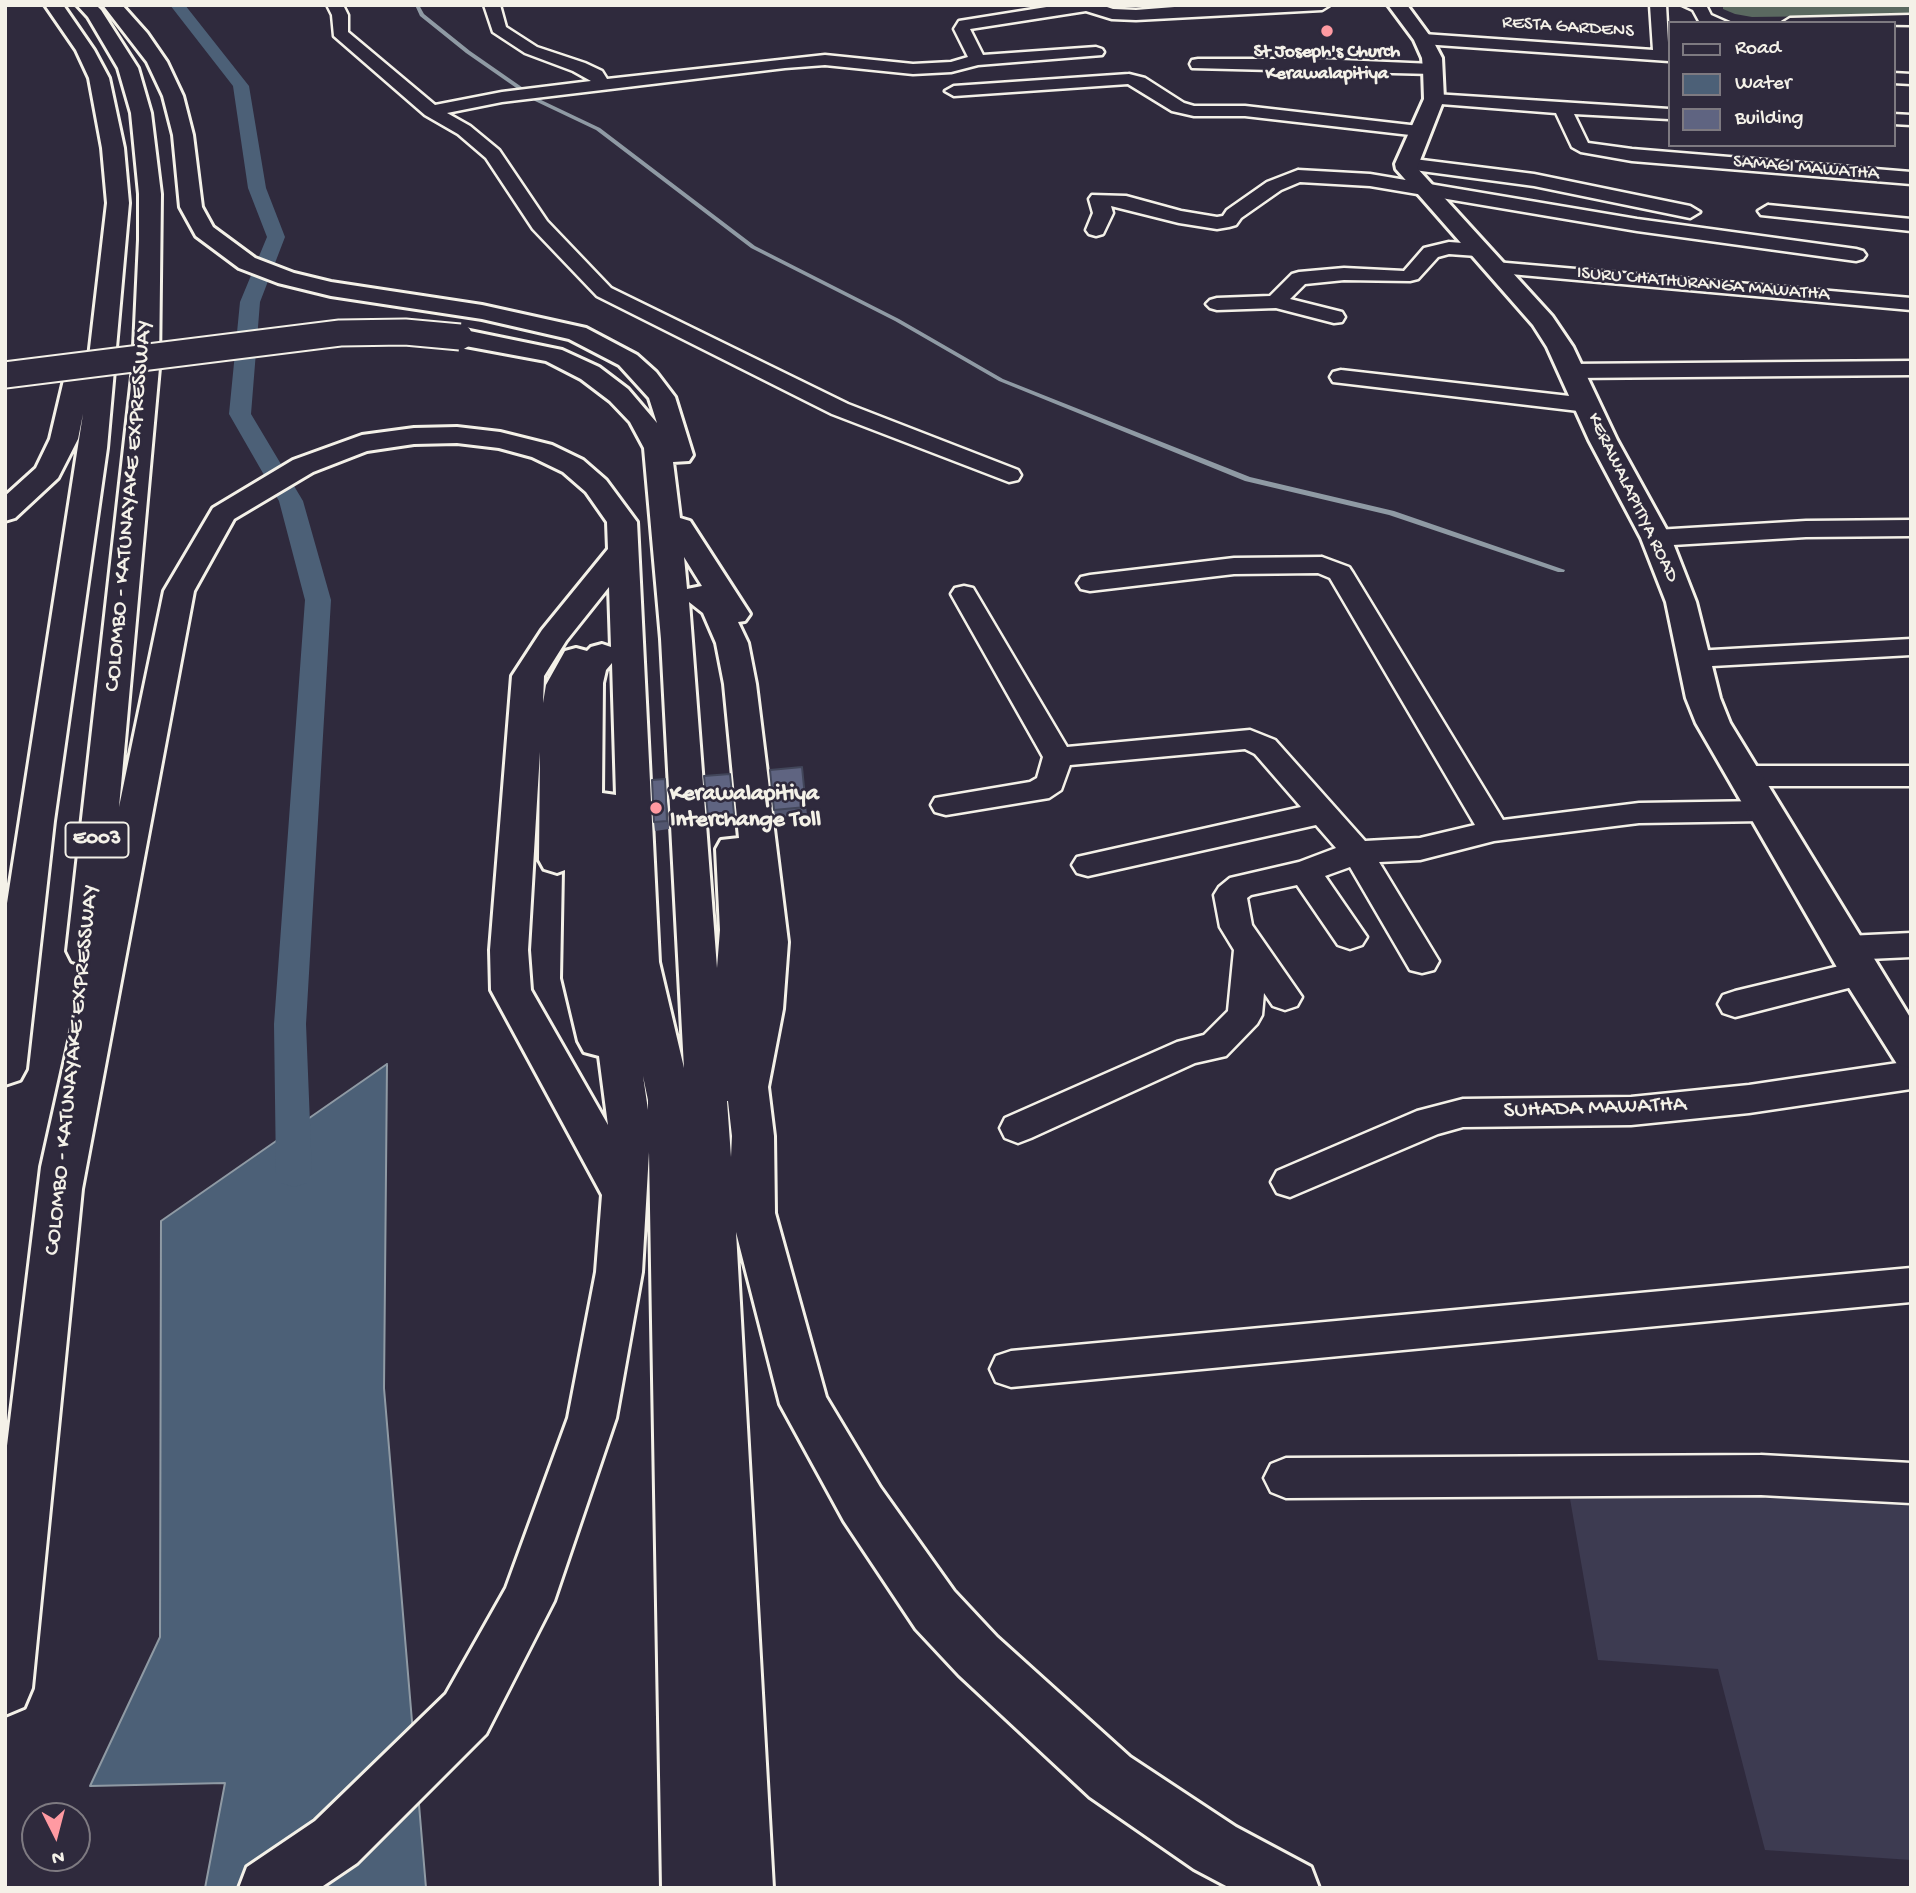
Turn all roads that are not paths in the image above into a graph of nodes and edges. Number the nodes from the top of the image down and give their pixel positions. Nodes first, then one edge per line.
1 (54, 5) edge
2 (86, 5) edge
3 (112, 5) edge
4 (335, 5) edge
5 (492, 5) edge
6 (1322, 5) edge
7 (1396, 5) edge
8 (1658, 5) edge
9 (1690, 5) edge
10 (1911, 20) edge
11 (1715, 21) edge
12 (1871, 21) edge
13 (1423, 39) junction
14 (1096, 52) dead end
15 (1665, 56) edge
16 (978, 60) junction
17 (1198, 64) dead end
18 (1433, 69) junction
19 (602, 85) junction
20 (954, 91) dead end
21 (1434, 99) junction
22 (1562, 108) junction
23 (431, 111) junction
24 (1668, 114) edge
25 (1419, 131) junction
26 (1665, 158) junction
27 (1406, 164) junction
28 (1910, 180) edge
29 (1684, 181) dead end
30 (1423, 190) junction
31 (118, 203) junction
32 (1768, 211) dead end
33 (1737, 221) dead end
34 (1911, 225) edge
35 (1096, 230) dead end
36 (1856, 255) dead end
37 (1486, 259) junction
38 (1276, 302) junction
39 (1217, 304) dead end
40 (1911, 304) edge
41 (1334, 317) dead end
42 (454, 341) junction
43 (1911, 368) edge
44 (1571, 371) junction
45 (5, 375) edge
46 (1341, 377) dead end
47 (5, 386) edge
48 (1587, 405) junction
49 (1009, 475) dead end
50 (5, 512) edge
51 (1911, 528) edge
52 (1656, 538) junction
53 (682, 544) junction
54 (1090, 583) dead end
55 (624, 589) junction
56 (964, 594) dead end
57 (1911, 647) edge
58 (602, 654) junction
59 (1694, 659) junction
60 (1058, 757) junction
61 (1743, 776) junction
62 (1911, 776) edge
63 (946, 805) dead end
64 (1765, 811) junction
65 (1322, 813) junction
66 (1494, 831) junction
67 (1357, 852) junction
68 (1088, 864) dead end
69 (1305, 872) junction
70 (1350, 937) dead end
71 (1911, 945) edge
72 (1251, 948) junction
73 (1854, 960) junction
74 (1422, 961) dead end
75 (1285, 996) dead end
76 (1735, 1004) dead end
77 (1911, 1053) edge
78 (603, 1060) junction
79 (5, 1069) edge
80 (1911, 1075) edge
81 (669, 1102) junction
82 (1018, 1128) dead end
83 (731, 1137) junction
84 (1290, 1182) dead end
85 (60, 1192) junction
86 (625, 1195) junction
87 (1911, 1285) edge
88 (1011, 1369) dead end
89 (1286, 1478) dead end
90 (1911, 1483) edge
91 (5, 1688) edge
92 (268, 1888) edge
93 (692, 1888) edge
94 (744, 1888) edge
95 (1290, 1888) edge

1 - 31 main road, COLOMBO - KATUNAYAKE EXPRESSWAY / E003
2 - 85 main road, COLOMBO - KATUNAYAKE EXPRESSWAY / E003
3 - 53 main road
4 - 23 street
5 - 19 street
6 - 16 street
7 - 13 main road
8 - 15 street
9 - 11 street
10 - 12 street
13 - 15 street, RESTA GARDENS
13 - 18 main road
14 - 16 street
16 - 19 street
17 - 18 street
18 - 21 main road
19 - 23 street
20 - 25 street
21 - 22 street
21 - 25 main road
22 - 24 street
22 - 26 street, SAMAGI MAWATHA
23 - 49 street
25 - 27 main road
26 - 28 street, SAMAGI MAWATHA
26 - 29 street
27 - 30 main road, KERAWALAPITIYA ROAD
27 - 33 street
30 - 35 street
30 - 36 street
30 - 37 main road, KERAWALAPITIYA ROAD
31 - 50 main road
31 - 79 main road, COLOMBO - KATUNAYAKE EXPRESSWAY / E003
32 - 34 street
37 - 38 street, ISURU CHATHURANGA MAWATHA
37 - 40 street, ISURU CHATHURANGA MAWATHA
37 - 44 main road, KERAWALAPITIYA ROAD
38 - 39 street
38 - 41 street
42 - 45 main road, bridge
42 - 47 main road
42 - 81 main road
42 - 83 main road
43 - 44 street
44 - 48 main road, KERAWALAPITIYA ROAD
46 - 48 street
48 - 52 main road, KERAWALAPITIYA ROAD
51 - 52 street
52 - 59 main road, KERAWALAPITIYA ROAD
53 - 83 main road
53 - 83 main road
53 - 83 main road
54 - 66 street
55 - 58 main road
55 - 78 main road
55 - 81 main road
55 - 85 main road
55 - 86 main road
56 - 60 street
57 - 59 street
58 - 78 main road
58 - 86 main road
59 - 61 main road, KERAWALAPITIYA ROAD
60 - 63 street
60 - 65 street
61 - 62 street
61 - 64 main road, KERAWALAPITIYA ROAD
64 - 66 street
64 - 73 main road, KERAWALAPITIYA ROAD
65 - 67 street
65 - 68 street
66 - 67 street
67 - 69 street
67 - 74 street
69 - 70 street
69 - 72 street
71 - 73 street
72 - 75 street
72 - 82 street
73 - 76 street
73 - 77 main road, KERAWALAPITIYA ROAD
78 - 86 main road
80 - 84 street, SUHADA MAWATHA
81 - 93 main road
83 - 94 main road
83 - 95 main road
85 - 91 main road, COLOMBO - KATUNAYAKE EXPRESSWAY / E003
86 - 92 main road
87 - 88 street
89 - 90 street

